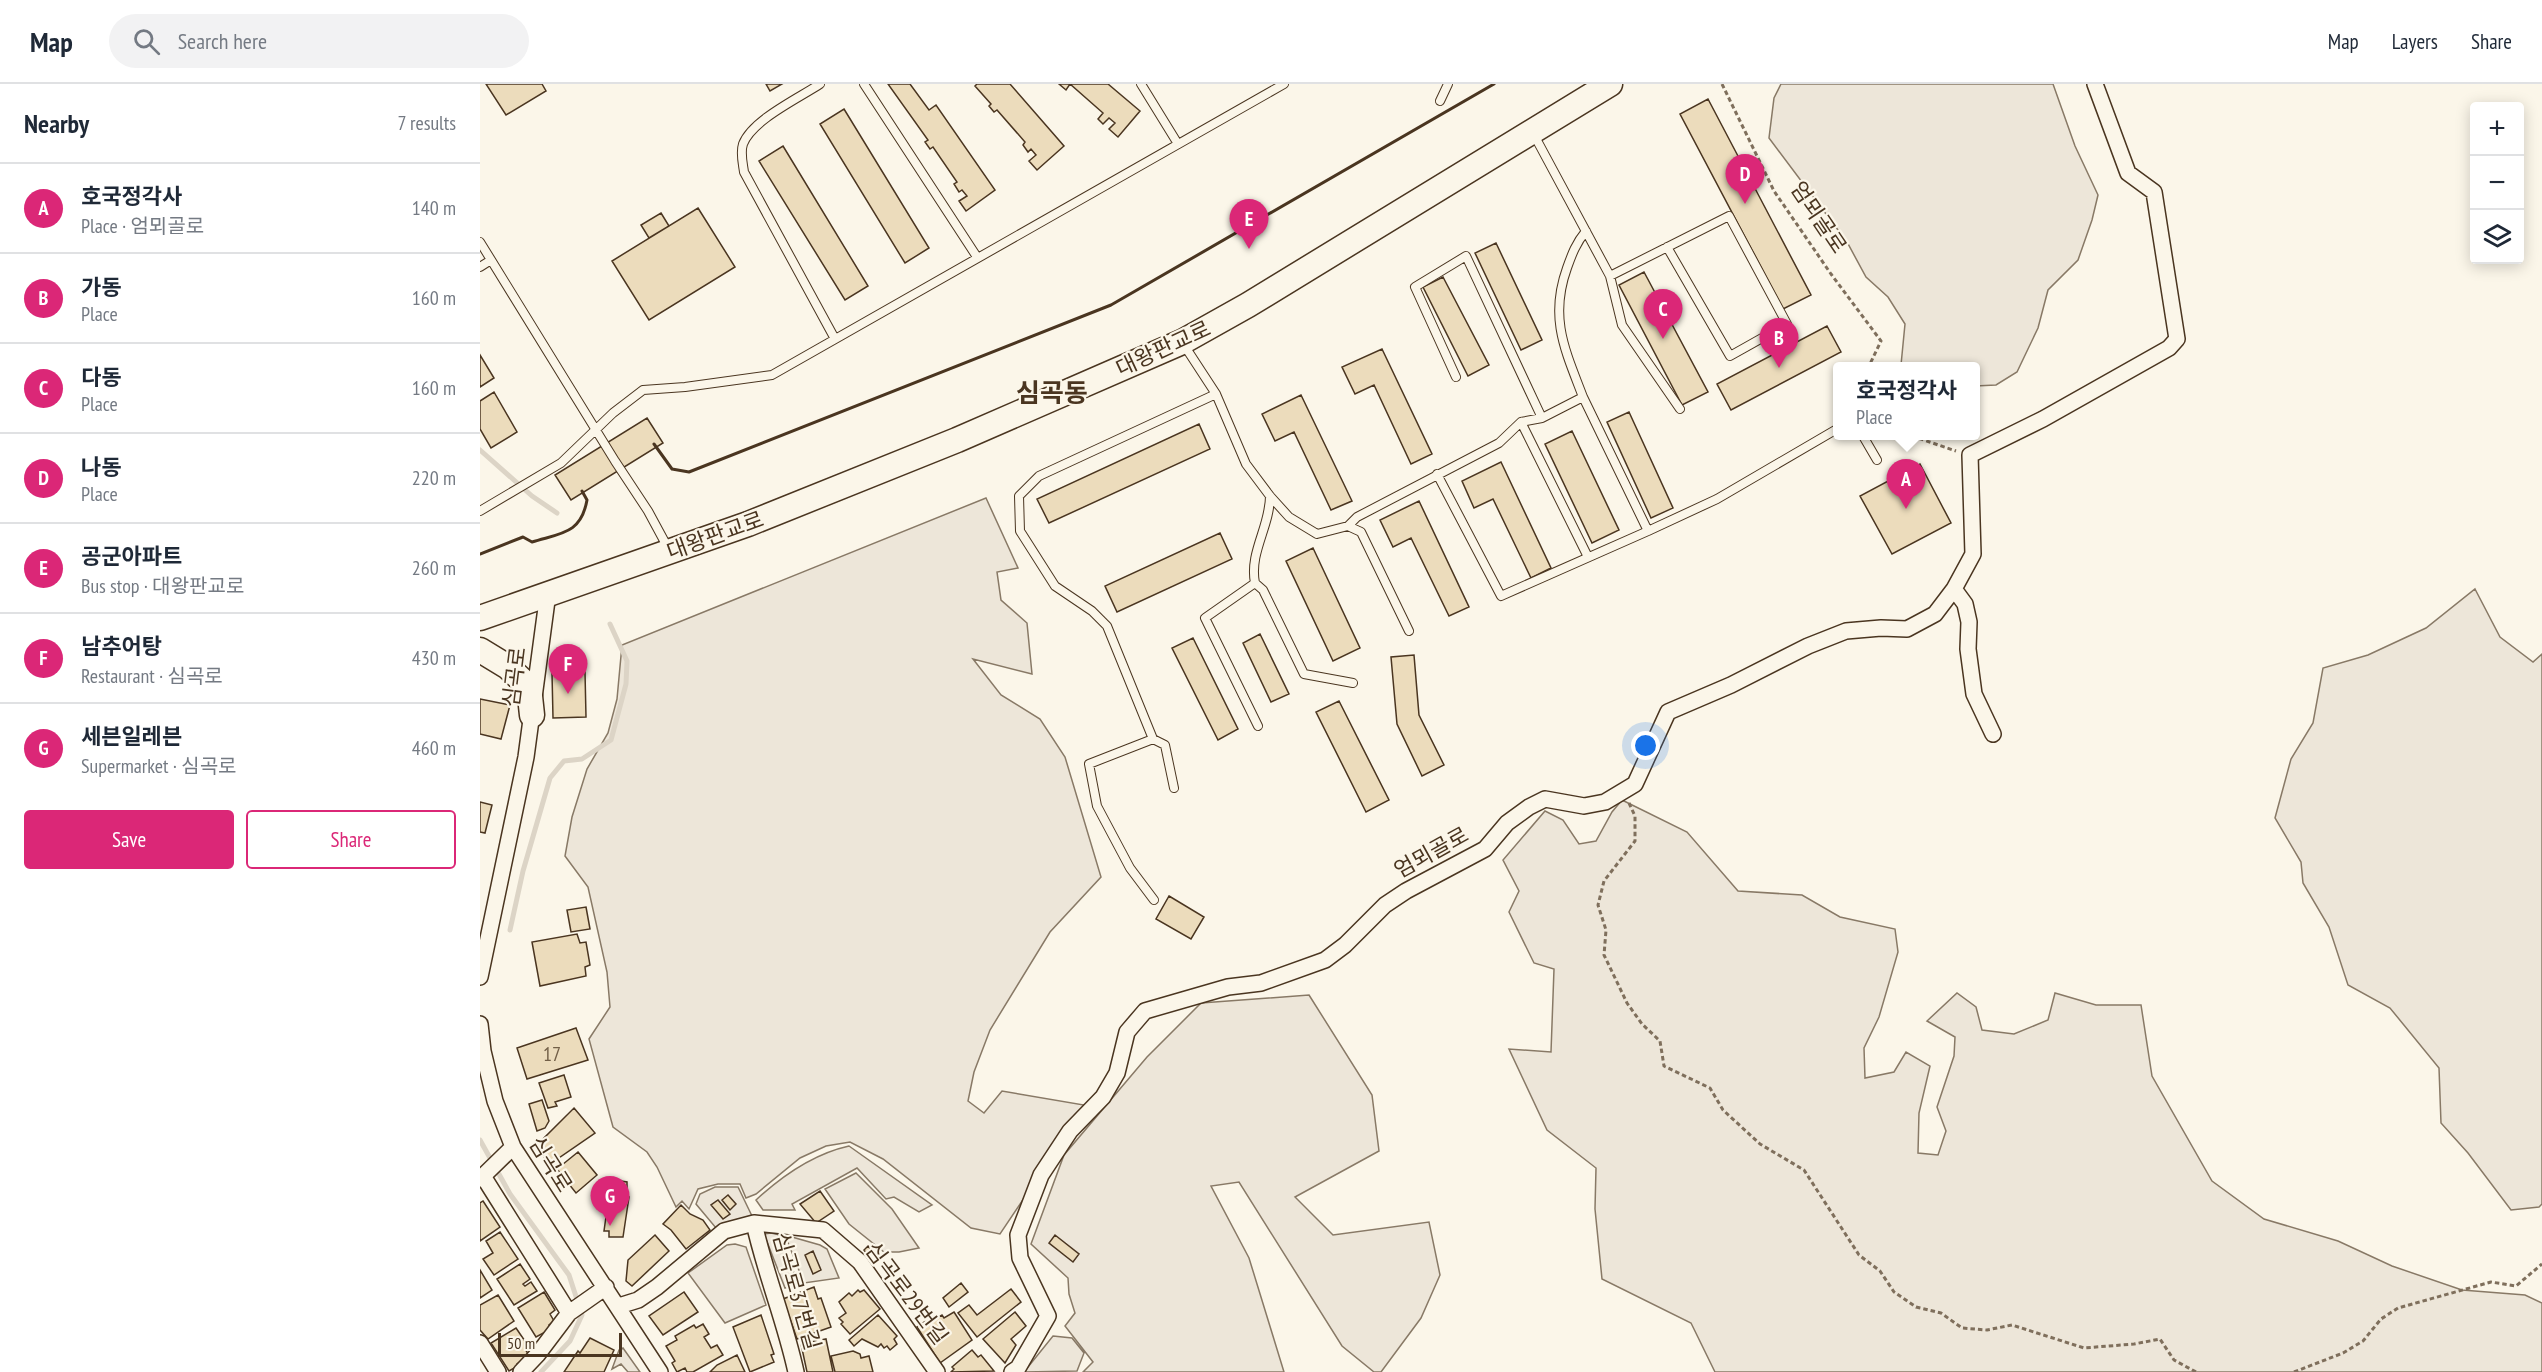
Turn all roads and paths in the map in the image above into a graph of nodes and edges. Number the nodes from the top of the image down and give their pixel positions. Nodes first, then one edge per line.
1 (820, 84) edge
2 (864, 84) edge
3 (1141, 84) edge
4 (1284, 84) edge
5 (1449, 84) edge
6 (1610, 84) edge
7 (1722, 84) edge
8 (2095, 84) edge
9 (1440, 101) dead end
10 (1532, 132) junction
11 (1178, 144) junction
12 (1586, 231) junction
13 (480, 242) edge
14 (1667, 247) junction
15 (976, 257) junction
16 (491, 260) junction
17 (480, 267) edge
18 (1610, 276) junction
19 (835, 339) junction
20 (1182, 342) junction
21 (1871, 362) edge
22 (1456, 377) dead end
23 (1216, 394) junction
24 (1583, 397) junction
25 (1680, 409) dead end
26 (1542, 418) junction
27 (1521, 422) junction
28 (596, 430) junction
29 (1833, 431) edge
30 (1866, 440) edge
31 (1926, 440) edge
32 (1970, 455) junction
33 (1877, 460) dead end
34 (1437, 474) junction
35 (1270, 496) junction
36 (481, 508) edge
37 (1348, 526) junction
38 (1648, 531) junction
39 (670, 552) junction
40 (1587, 557) junction
41 (1256, 583) junction
42 (1954, 589) junction
43 (548, 593) junction
44 (480, 618) edge
45 (1409, 631) dead end
46 (480, 650) edge
47 (1353, 683) dead end
48 (532, 715) junction
49 (1258, 726) dead end
50 (1993, 734) dead end
51 (1153, 739) junction
52 (1174, 788) dead end
53 (1623, 791) junction
54 (1154, 900) dead end
55 (482, 957) edge
56 (480, 977) edge
57 (480, 1024) edge
58 (508, 1151) junction
59 (484, 1175) edge
60 (754, 1223) junction
61 (2542, 1264) edge
62 (606, 1287) junction
63 (618, 1306) junction
64 (569, 1313) junction
65 (480, 1343) edge
66 (498, 1372) edge
67 (521, 1372) edge
68 (660, 1372) edge
69 (796, 1372) edge
70 (937, 1372) edge
71 (1012, 1372) edge
72 (2196, 1372) edge
73 (2294, 1372) edge

1 - 19 lane
2 - 15 lane
3 - 11 lane
4 - 11 lane
5 - 9 lane
6 - 10 main road, 대왕판교로
7 - 21 path, 엄뫼골로
8 - 32 street
10 - 12 lane
10 - 20 main road, 대왕판교로
11 - 15 lane
12 - 18 lane
12 - 24 lane
13 - 16 lane
14 - 14 lane
14 - 18 lane
15 - 19 lane
16 - 17 lane
16 - 28 lane
18 - 25 lane
19 - 28 lane
20 - 23 lane
20 - 39 main road, 대왕판교로
22 - 26 lane
23 - 35 lane
23 - 51 lane
24 - 26 lane
24 - 38 lane
26 - 27 lane
27 - 34 lane
27 - 40 lane
28 - 36 lane
28 - 39 lane
29 - 38 lane
30 - 33 lane
31 - 32 path
32 - 42 street, 엄뫼골로
34 - 37 lane
34 - 40 lane
35 - 37 lane
35 - 41 lane
37 - 45 lane
38 - 40 lane
39 - 43 main road, 대왕판교로
41 - 47 lane
41 - 49 lane
42 - 50 street
42 - 53 street, 엄뫼골로
43 - 44 main road, 대왕판교로
43 - 48 street, 심곡로
46 - 48 main road
48 - 55 street, 심곡로
51 - 52 lane
51 - 54 lane
53 - 71 street, 엄뫼골로
53 - 72 path
55 - 56 street, 심곡로
57 - 58 street, 심곡로
58 - 59 street
58 - 62 street, 심곡로
59 - 64 street
60 - 63 street, 심곡로29번길
60 - 69 street, 심곡로37번길
60 - 70 street, 심곡로29번길
61 - 73 path
62 - 63 street, 심곡로
62 - 64 street
63 - 68 street, 심곡로
64 - 67 street
65 - 66 street

